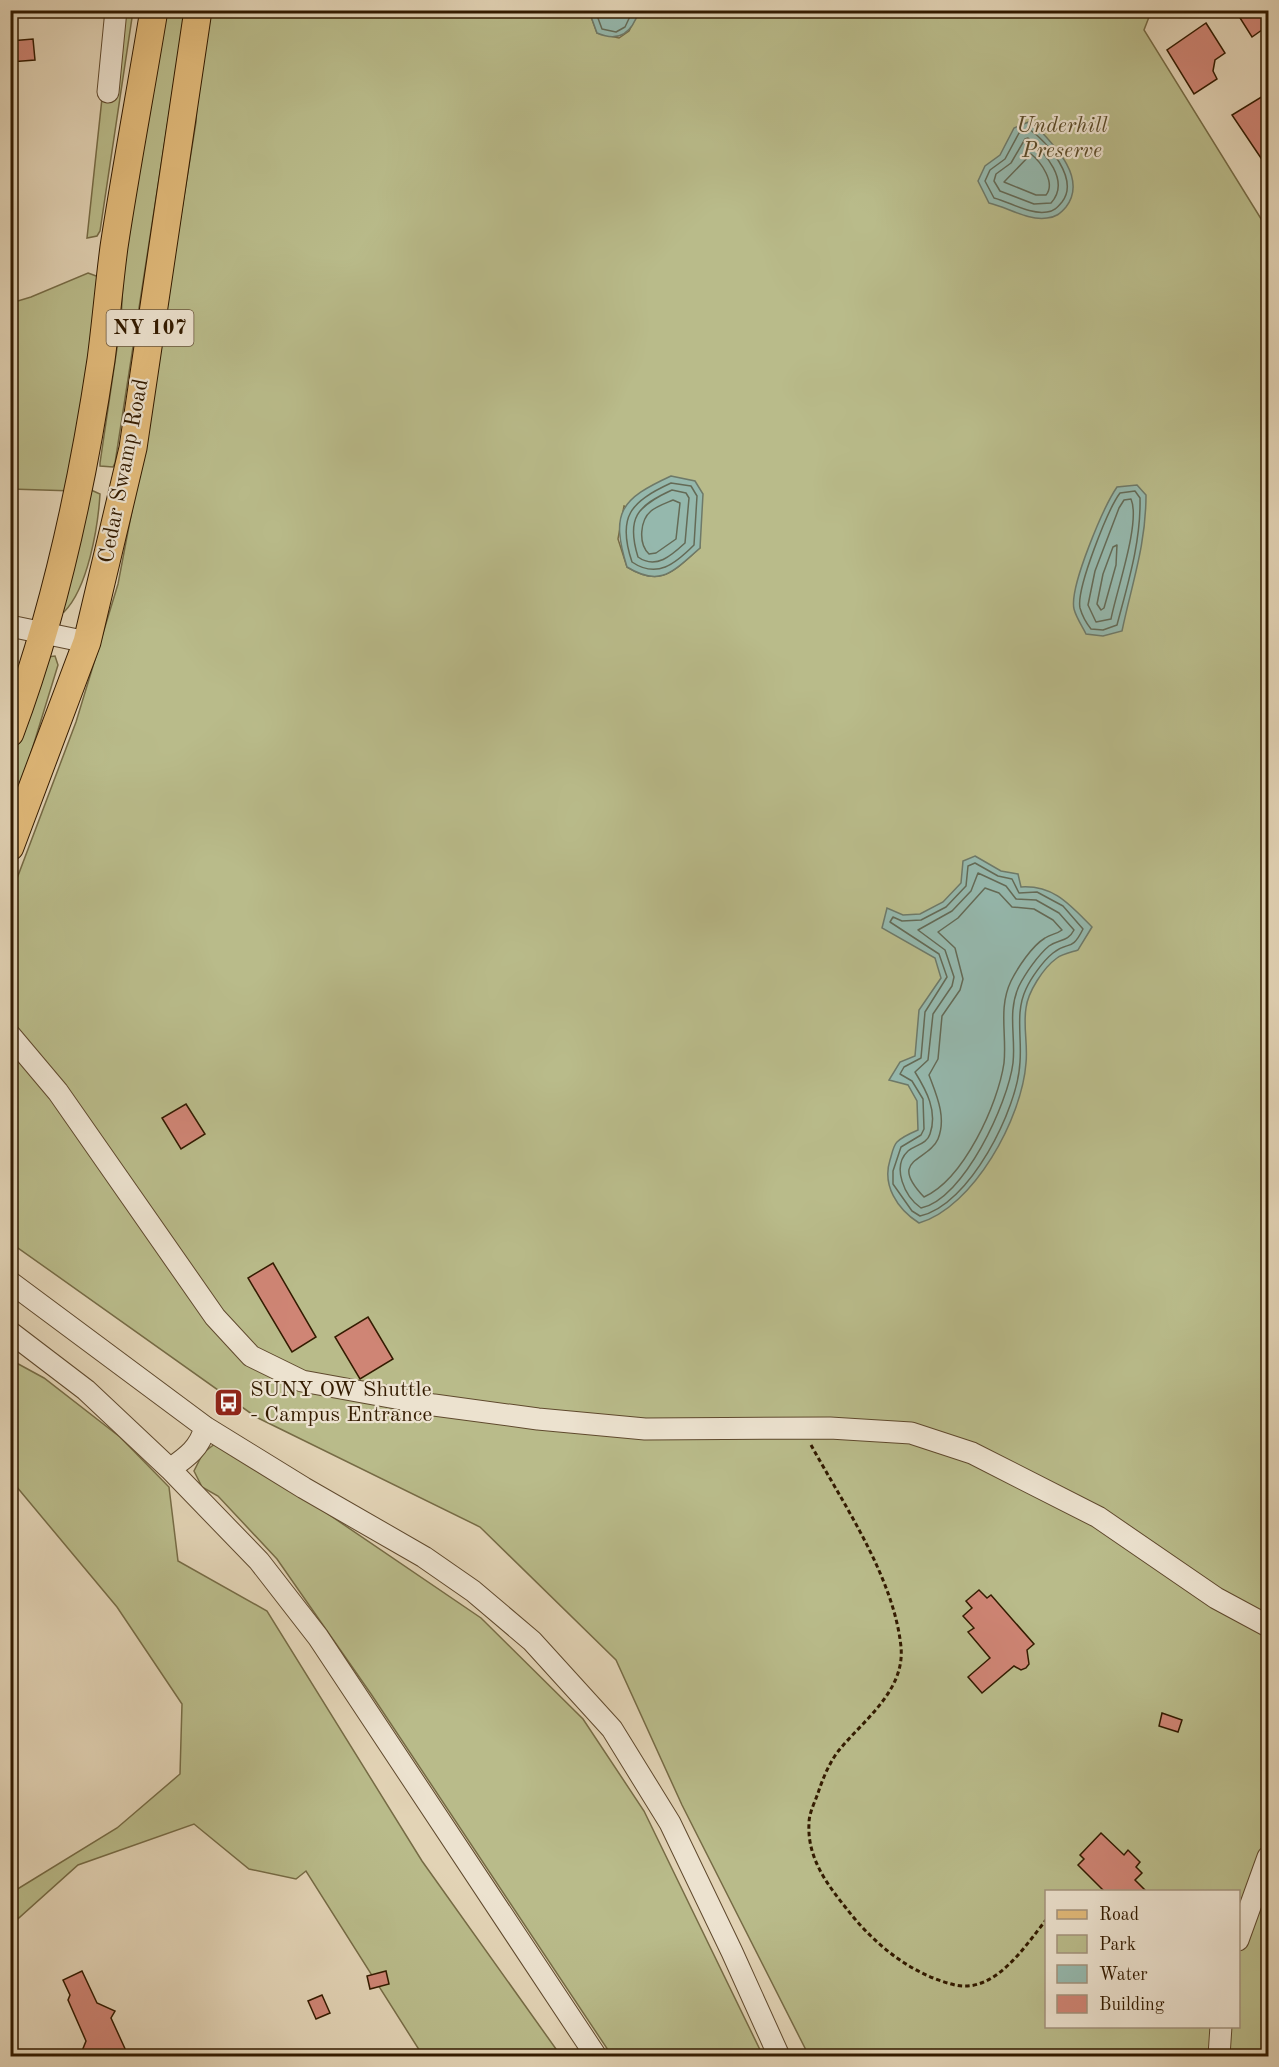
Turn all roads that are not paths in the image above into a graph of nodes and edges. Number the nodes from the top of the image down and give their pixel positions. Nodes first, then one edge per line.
1 (116, 10) edge
2 (154, 10) edge
3 (198, 10) edge
4 (108, 92) dead end
5 (10, 626) edge
6 (45, 631) junction
7 (87, 642) junction
8 (10, 733) edge
9 (10, 846) edge
10 (10, 1035) edge
11 (10, 1282) edge
12 (10, 1332) edge
13 (205, 1427) junction
14 (170, 1469) junction
15 (1269, 1626) edge
16 (1269, 1857) edge
17 (1240, 1937) edge
18 (1221, 2028) edge
19 (596, 2056) edge
20 (779, 2056) edge
21 (1219, 2056) edge

1 - 4 street
2 - 6 main road, Cedar Swamp Road / NY 107
3 - 7 main road, Cedar Swamp Road / NY 107
5 - 6 street
6 - 7 street
6 - 8 main road, Cedar Swamp Road / NY 107
7 - 9 main road, Cedar Swamp Road / NY 107
10 - 15 street
11 - 13 street
12 - 14 street
13 - 14 street
13 - 20 street
14 - 19 street
16 - 17 street
18 - 21 street

